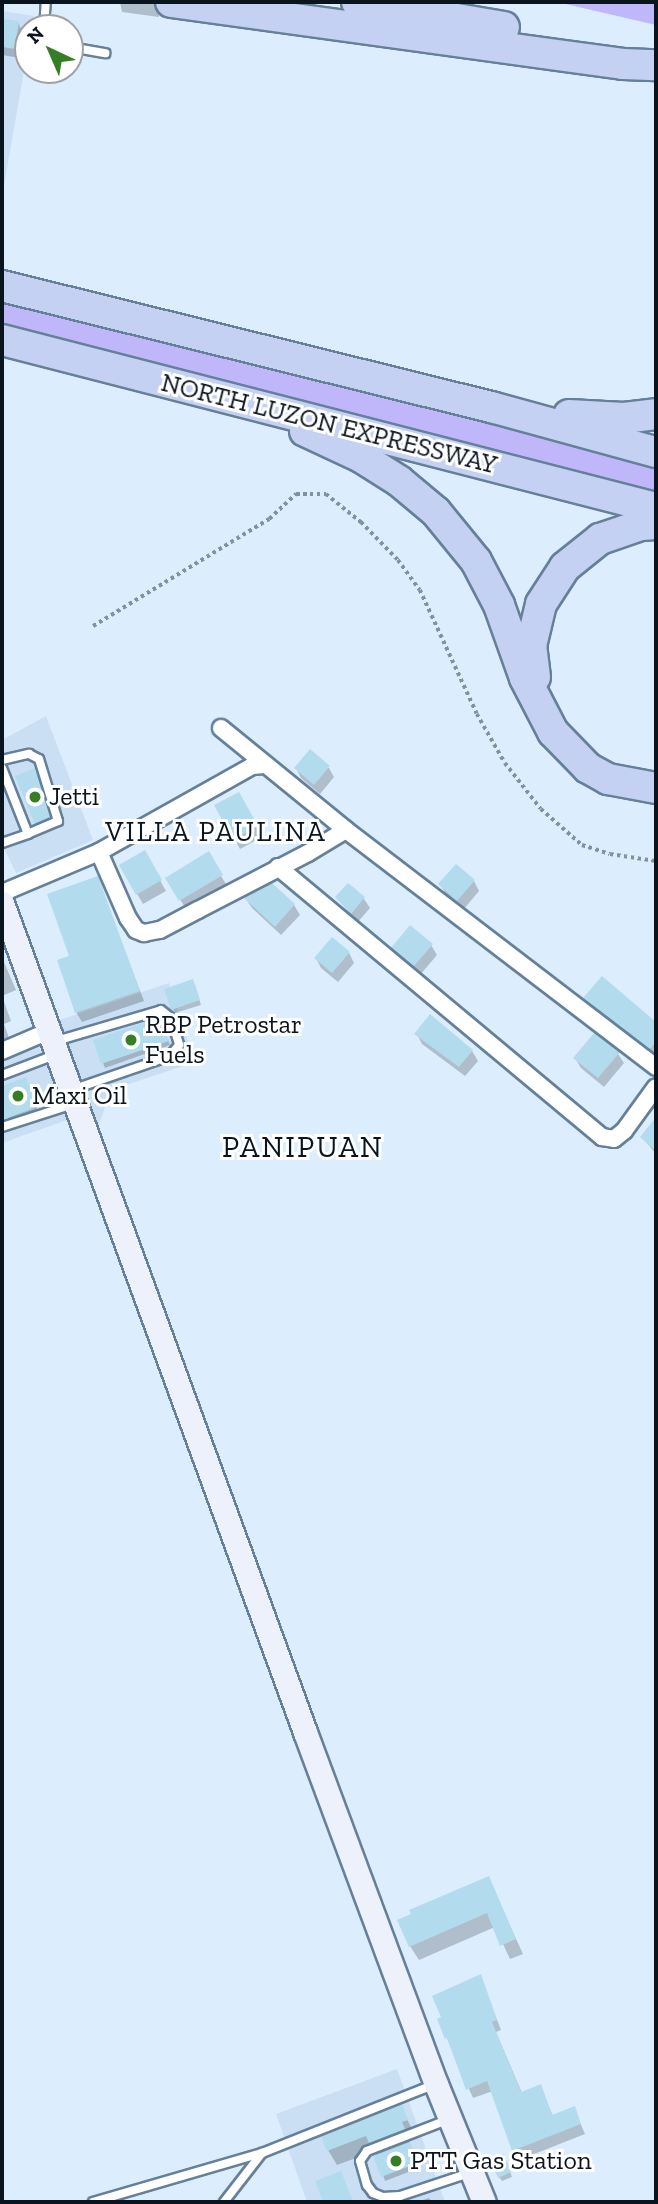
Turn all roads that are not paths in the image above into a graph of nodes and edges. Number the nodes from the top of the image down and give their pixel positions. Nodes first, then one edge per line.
1 (171, 2) edge
2 (357, 2) edge
3 (84, 49) edge
4 (656, 50) edge
5 (105, 53) dead end
6 (623, 64) junction
7 (656, 65) edge
8 (656, 74) edge
9 (2, 286) edge
10 (2, 340) edge
11 (238, 400) junction
12 (491, 407) junction
13 (656, 414) edge
14 (656, 452) edge
15 (656, 508) edge
16 (656, 524) edge
17 (542, 715) junction
18 (221, 728) dead end
19 (2, 760) edge
20 (265, 765) junction
21 (2, 768) edge
22 (656, 788) edge
23 (346, 830) junction
24 (28, 834) junction
25 (2, 843) edge
26 (99, 852) junction
27 (278, 867) junction
28 (2, 893) edge
29 (2, 903) edge
30 (54, 1042) junction
31 (2, 1051) edge
32 (656, 1067) edge
33 (2, 1076) edge
34 (656, 1087) edge
35 (74, 1096) junction
36 (2, 1127) edge
37 (436, 2084) junction
38 (450, 2119) junction
39 (262, 2153) junction
40 (472, 2172) junction
41 (93, 2202) edge
42 (223, 2202) edge
43 (484, 2202) edge

1 - 6 highway
2 - 4 highway
3 - 5 lane
6 - 7 highway
6 - 8 highway
9 - 12 highway
10 - 11 highway, NORTH LUZON EXPRESSWAY
11 - 15 highway, NORTH LUZON EXPRESSWAY
11 - 17 highway
12 - 13 highway
12 - 14 highway
16 - 17 highway
17 - 22 highway
18 - 20 street
19 - 24 lane
20 - 23 street
20 - 26 street
21 - 24 lane
23 - 27 street
23 - 32 street
24 - 25 lane
26 - 27 street
26 - 28 street
27 - 34 street
29 - 30 main road
30 - 31 street
30 - 33 lane
30 - 35 main road
30 - 35 lane
35 - 36 lane
35 - 37 main road
37 - 38 main road
37 - 39 lane
38 - 40 main road
38 - 40 lane
39 - 41 lane
39 - 42 lane
40 - 43 main road

